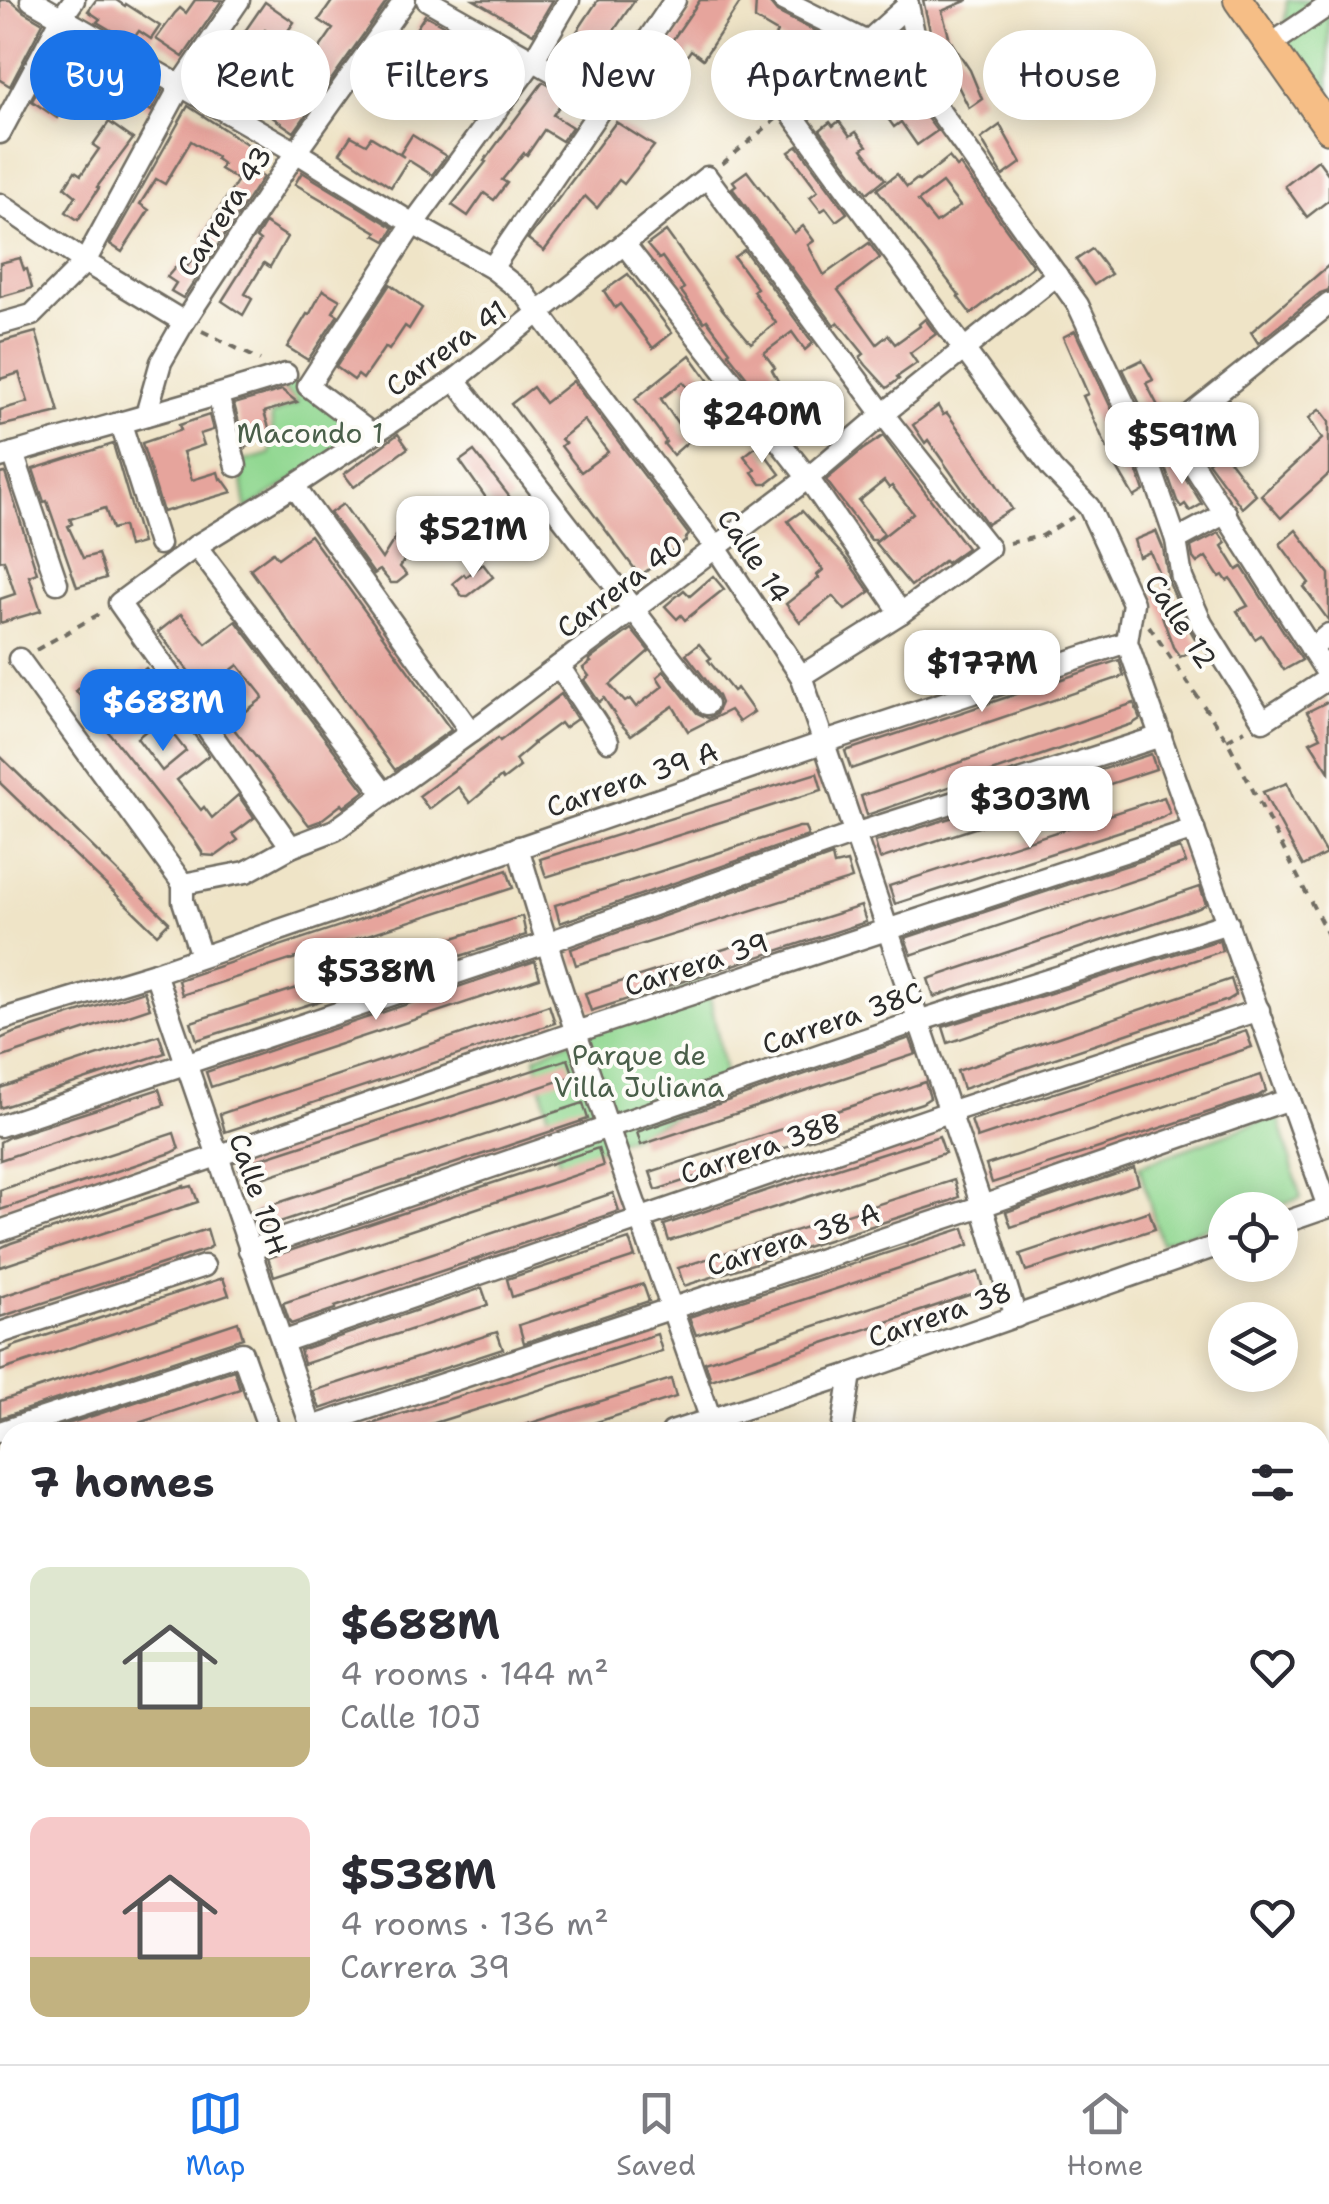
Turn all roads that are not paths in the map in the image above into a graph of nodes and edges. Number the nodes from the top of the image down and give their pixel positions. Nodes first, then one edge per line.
1 (31, 0) edge
2 (239, 0) edge
3 (405, 0) edge
4 (426, 0) edge
5 (569, 0) edge
6 (675, 0) edge
7 (783, 0) edge
8 (1243, 2) edge
9 (908, 3) edge
10 (1329, 5) edge
11 (68, 9) edge
12 (219, 30) edge
13 (654, 30) edge
14 (844, 30) edge
15 (880, 30) edge
16 (913, 30) edge
17 (1270, 46) junction
18 (532, 61) junction
19 (545, 68) edge
20 (181, 85) joint
21 (241, 120) edge
22 (593, 120) edge
23 (795, 120) edge
24 (946, 120) edge
25 (1329, 128) edge
26 (0, 134) edge
27 (296, 152) junction
28 (0, 204) edge
29 (413, 224) junction
30 (625, 245) junction
31 (85, 262) junction
32 (492, 268) junction
33 (1057, 275) junction
34 (1329, 304) edge
35 (540, 313) junction
36 (184, 322) junction
37 (0, 324) edge
38 (966, 348) junction
39 (286, 374) road end
40 (455, 380) junction
41 (218, 395) junction
42 (146, 414) junction
43 (883, 414) junction
44 (121, 424) junction
45 (1171, 430) junction
46 (372, 434) junction
47 (1140, 436) junction
48 (6, 455) edge
49 (236, 466) dead end
50 (808, 478) junction
51 (294, 486) junction
52 (1226, 513) junction
53 (1176, 540) junction
54 (159, 544) dead end
55 (196, 546) junction
56 (716, 548) junction
57 (57, 583) dead end
58 (634, 610) junction
59 (901, 613) junction
60 (1329, 634) edge
61 (1127, 642) junction
62 (1310, 649) junction
63 (18, 659) road end
64 (559, 666) junction
65 (801, 676) junction
66 (1329, 677) edge
67 (707, 704) dead end
68 (471, 732) junction
69 (1161, 736) junction
70 (608, 741) dead end
71 (822, 743) junction
72 (384, 793) junction
73 (1194, 829) junction
74 (854, 834) junction
75 (291, 846) junction
76 (518, 847) junction
77 (183, 884) junction
78 (1228, 923) junction
79 (887, 930) junction
80 (546, 944) junction
81 (201, 956) junction
82 (156, 973) junction
83 (1258, 1010) junction
84 (0, 1020) edge
85 (918, 1021) junction
86 (576, 1032) junction
87 (187, 1062) junction
88 (1290, 1099) junction
89 (950, 1112) junction
90 (0, 1126) edge
91 (608, 1128) junction
92 (216, 1156) junction
93 (982, 1206) junction
94 (1329, 1207) edge
95 (640, 1218) junction
96 (1298, 1218) edge
97 (0, 1231) edge
98 (1208, 1249) edge
99 (249, 1250) junction
100 (204, 1266) dead end
101 (672, 1308) junction
102 (1016, 1317) junction
103 (0, 1333) edge
104 (282, 1342) junction
105 (851, 1374) junction
106 (711, 1420) junction
107 (31, 1422) edge
108 (266, 1422) edge
109 (309, 1422) edge
110 (336, 1422) edge
111 (704, 1422) edge
112 (844, 1422) edge

1 - 11 street, Calle 14
2 - 12 street
3 - 27 street, Carrera 43
4 - 18 street
5 - 18 street
6 - 13 street
7 - 14 street
8 - 17 highway
9 - 15 street
9 - 16 street
10 - 17 street
11 - 20 street, Calle 14
11 - 26 street
17 - 25 highway
18 - 19 street
18 - 29 street
20 - 31 street
21 - 27 street, Calle 14
22 - 32 street
23 - 38 street, Calle 12
24 - 33 street
27 - 29 street, Calle 14
27 - 36 street, Carrera 43
28 - 31 street
29 - 32 street, Calle 14
29 - 46 street
30 - 35 street, Carrera 41
30 - 43 street, Carrera 41
30 - 50 street
31 - 36 street
31 - 37 street
32 - 35 street, Calle 14
33 - 38 street, Carrera 40
33 - 47 street
34 - 45 street
35 - 40 street, Carrera 41
35 - 56 street, Calle 14
36 - 42 street, Carrera 43
38 - 43 street, Carrera 40
38 - 61 street, Calle 12
39 - 41 street
40 - 46 street, Carrera 41
40 - 58 street
41 - 42 street
41 - 49 street
42 - 44 street
43 - 50 street, Carrera 40
43 - 59 street
44 - 48 street
44 - 54 street
45 - 47 street
45 - 52 street
46 - 51 street, Carrera 41
47 - 53 street
48 - 57 street
50 - 56 street, Carrera 40
50 - 59 street
51 - 55 street, Carrera 41
51 - 68 street
52 - 53 street
52 - 62 street
53 - 66 street
55 - 72 street
55 - 75 street, Carrera 41
56 - 58 street, Carrera 40
56 - 65 street, Calle 14
58 - 64 street, Carrera 40
58 - 67 street
59 - 65 street
60 - 62 street
61 - 69 street
61 - 71 street, Carrera 39 A
62 - 66 street
63 - 77 street
64 - 68 street, Carrera 40
64 - 70 street
65 - 71 street, Calle 14
68 - 72 street, Carrera 40
69 - 73 street
69 - 74 street
71 - 74 street, Calle 14
71 - 76 street, Carrera 39 A
72 - 75 street, Carrera 40
73 - 78 street
73 - 79 street, Carrera 39
74 - 79 street, Calle 14
74 - 80 street
75 - 77 street, Carrera 40
76 - 80 street
76 - 81 street, Carrera 39 A
77 - 81 street
78 - 83 street
78 - 85 street, Carrera 38C
79 - 85 street, Calle 14
79 - 86 street, Carrera 39
80 - 86 street
80 - 87 street
81 - 82 street, Carrera 39 A
82 - 84 street, Carrera 39 A
82 - 87 street, Calle 10H
83 - 88 street
83 - 89 street, Carrera 38B
85 - 89 street, Calle 14
85 - 91 street, Carrera 38C
86 - 91 street
86 - 92 street, Carrera 39
87 - 90 street
87 - 92 street, Calle 10H
88 - 93 street, Carrera 38 A
88 - 94 street
89 - 93 street, Calle 14
89 - 95 street, Carrera 38B
91 - 95 street
91 - 99 street, Carrera 38C
92 - 97 street, Carrera 39
92 - 99 street, Calle 10H
93 - 101 street, Carrera 38 A
93 - 102 street, Calle 14
94 - 96 street
95 - 101 street
95 - 104 street, Carrera 38B
98 - 102 street, Carrera 38
99 - 104 street, Calle 10H
100 - 103 street
101 - 106 street
101 - 110 street, Carrera 38 A
102 - 105 street, Carrera 38
104 - 109 street, Calle 10H
105 - 106 street, Carrera 38
105 - 112 street
106 - 111 street, Carrera 38
107 - 108 street

